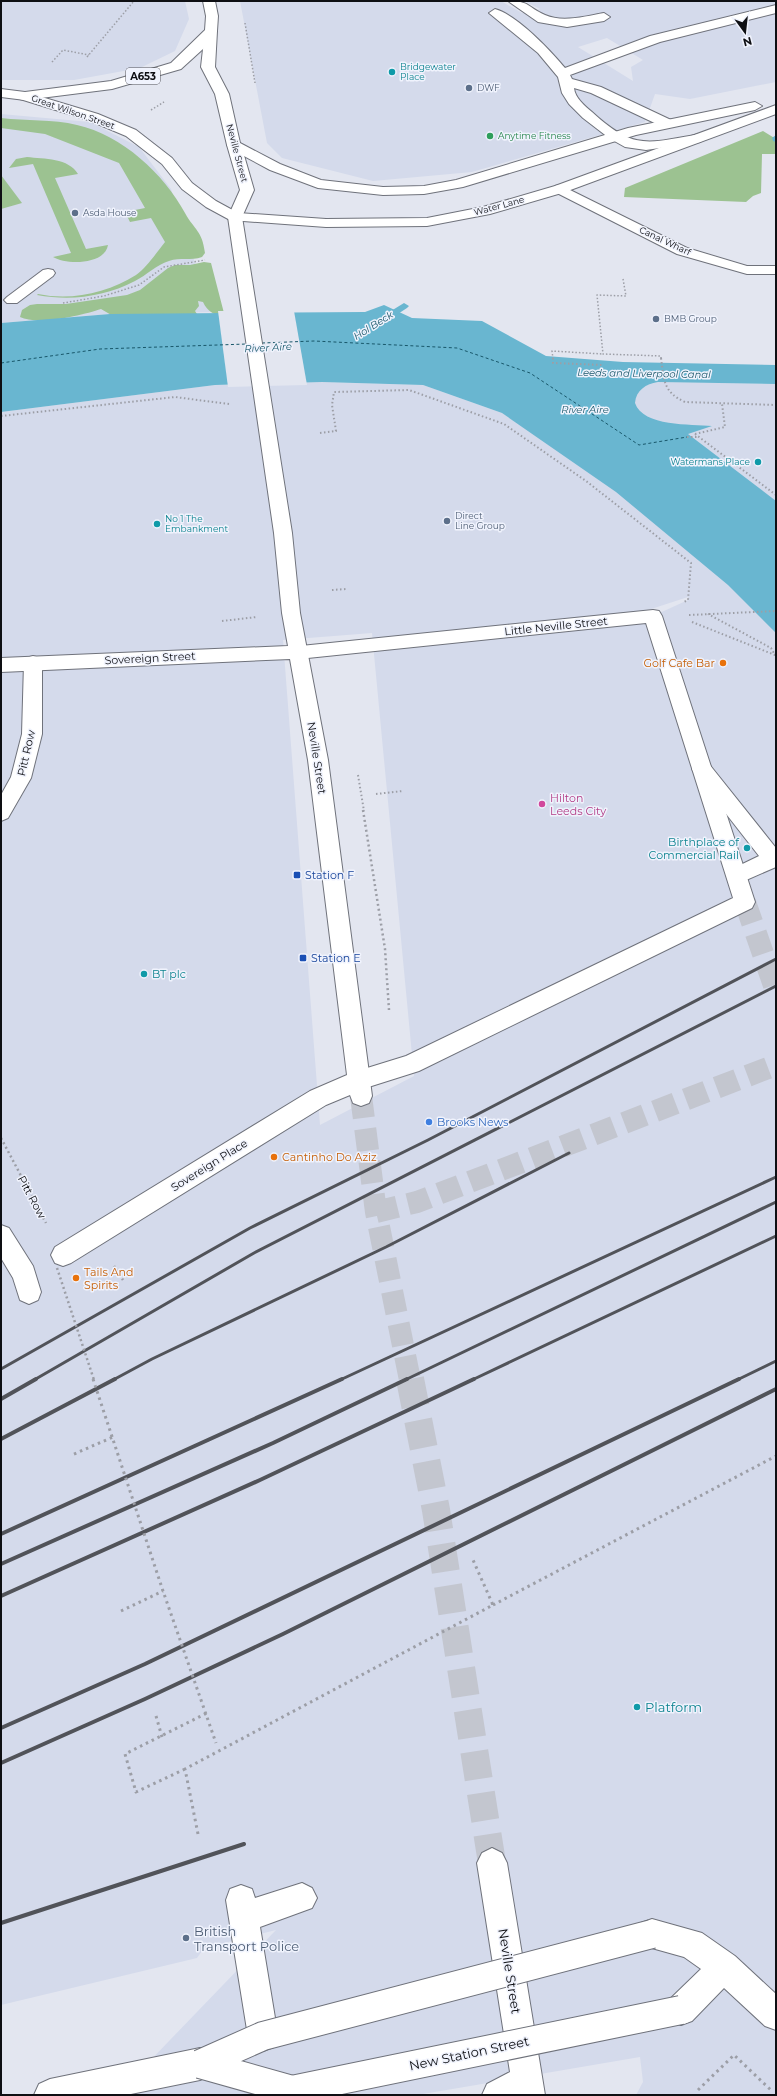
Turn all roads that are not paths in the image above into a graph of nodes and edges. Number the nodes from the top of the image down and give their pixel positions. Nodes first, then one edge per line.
1 (209, 1) edge
2 (514, 1) edge
3 (776, 9) edge
4 (495, 13) dead end
5 (604, 17) dead end
6 (211, 31) junction
7 (564, 77) junction
8 (1, 93) edge
9 (25, 96) junction
10 (776, 108) edge
11 (666, 123) junction
12 (617, 136) junction
13 (700, 138) junction
14 (234, 145) junction
15 (560, 189) junction
16 (211, 204) joint
17 (235, 217) junction
18 (776, 270) edge
19 (48, 273) dead end
20 (12, 300) road end
21 (298, 652) junction
22 (33, 663) junction
23 (1, 665) edge
24 (702, 769) junction
25 (1, 813) edge
26 (737, 876) junction
27 (360, 1088) junction
28 (1, 1236) edge
29 (60, 1262) road end
30 (29, 1292) dead end
31 (492, 1863) tunnel mouth
32 (302, 1898) dead end
33 (724, 1967) junction
34 (776, 2015) edge
35 (263, 2036) junction
36 (200, 2064) junction
37 (528, 2087) edge
38 (50, 2095) edge
39 (498, 2095) edge

1 - 6 street, Neville Street
2 - 5 street
3 - 7 street
4 - 7 street
6 - 9 street, Great Wilson Street / A653
6 - 14 street, Neville Street
7 - 11 street
7 - 12 street
8 - 9 street, Great Wilson Street / A653
9 - 16 street, Great Wilson Street
10 - 11 street, Water Lane
10 - 13 street, Water Lane
11 - 12 street, Water Lane
12 - 13 street
12 - 14 street, Water Lane
13 - 15 street, Water Lane
14 - 17 street, Neville Street
15 - 17 street, Water Lane
15 - 18 street, Canal Wharf
16 - 17 street, Water Lane
17 - 21 street, Neville Street
19 - 20 street
21 - 22 street, Sovereign Street
21 - 24 street, Little Neville Street
21 - 27 street, Neville Street
22 - 23 street, Sovereign Street
22 - 25 street, Pitt Row
24 - 26 street
24 - 26 street
26 - 27 street, Sovereign Place
27 - 29 street, Sovereign Place
28 - 30 street
31 - 37 street, Neville Street
32 - 35 street
33 - 34 street, New Station Street
33 - 35 street, New Station Street, bridge
33 - 36 street, New Station Street, bridge
35 - 36 street, New Station Street, bridge
36 - 38 street, New Station Street
37 - 39 street, Neville Street

